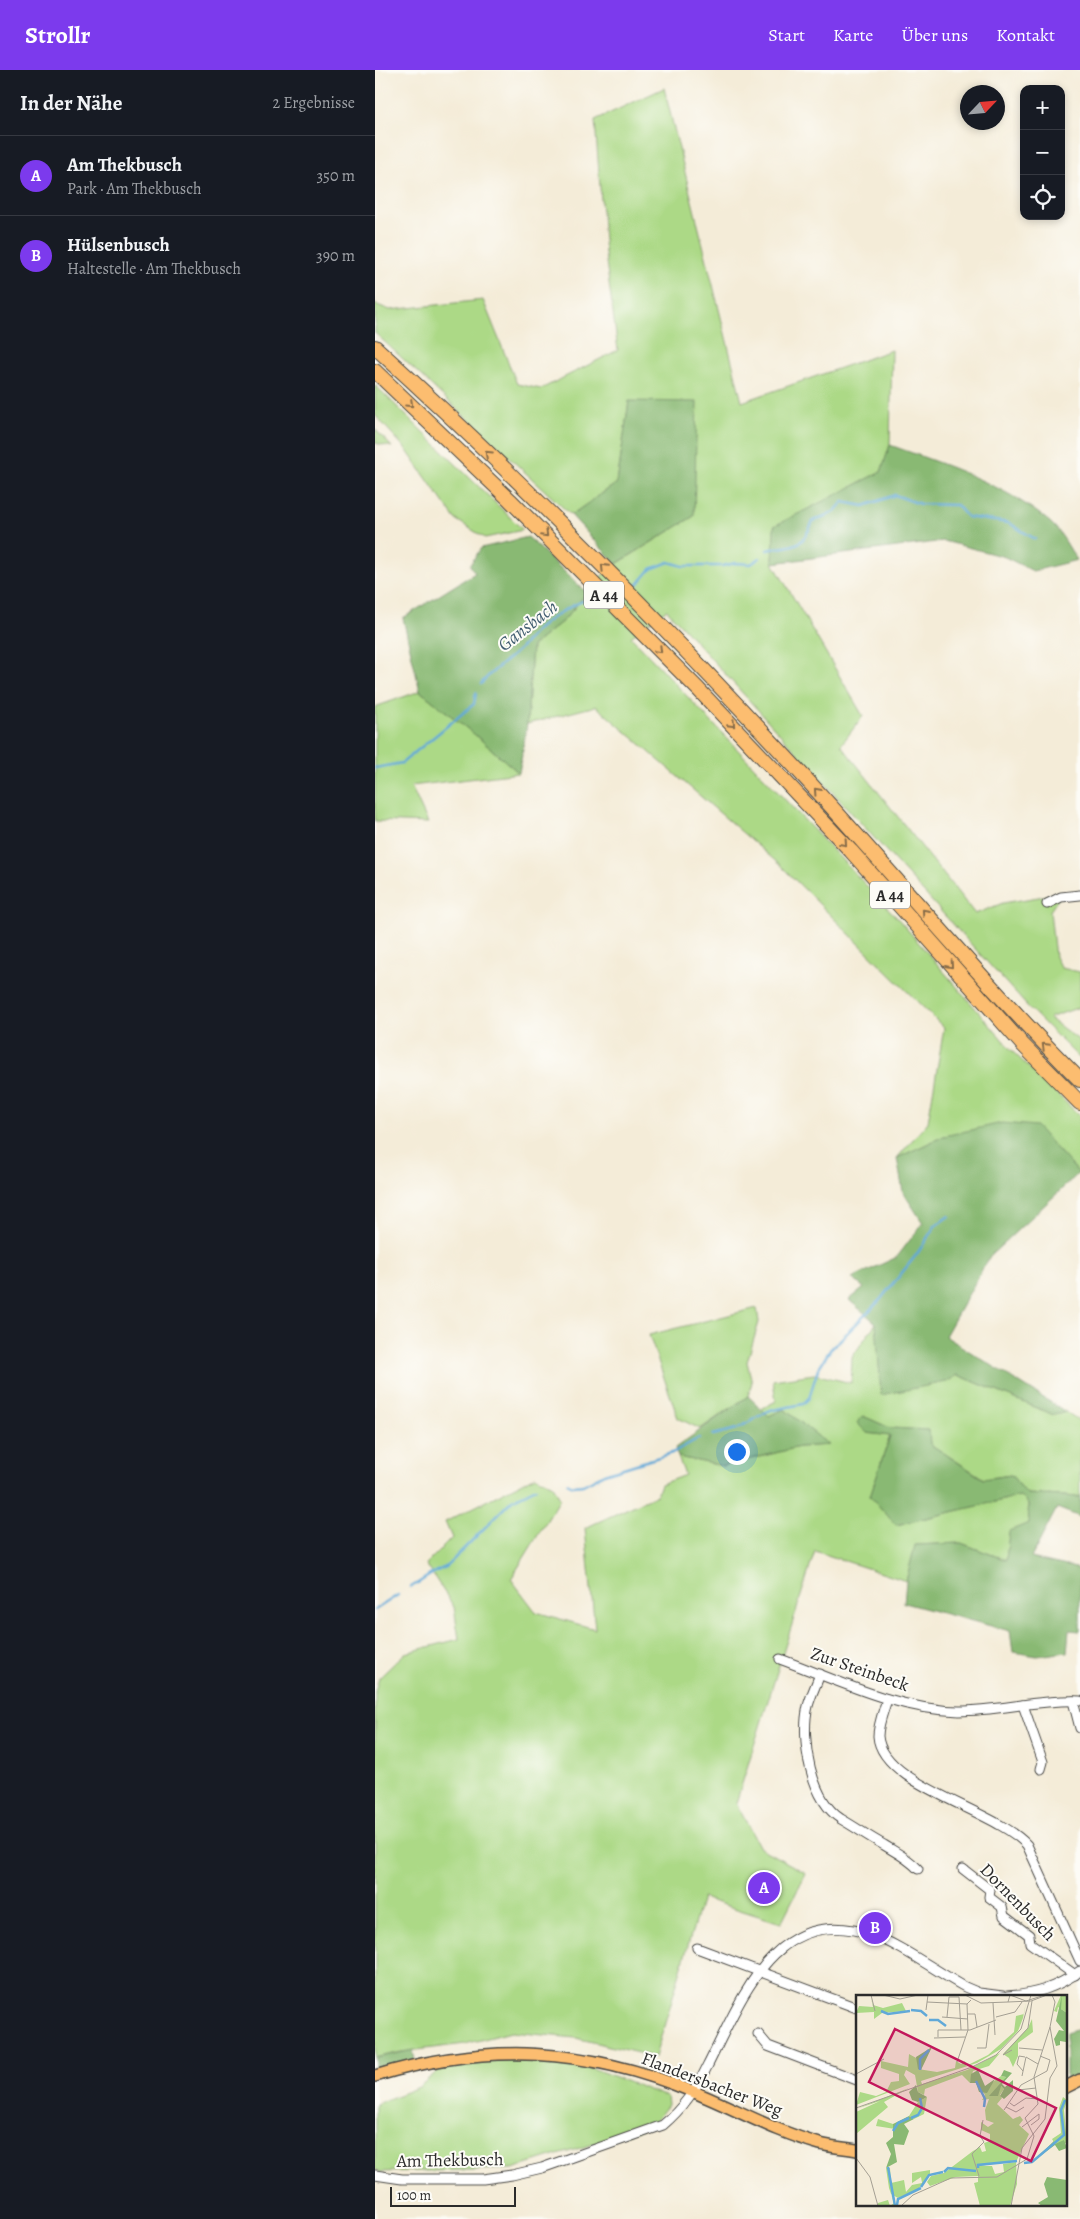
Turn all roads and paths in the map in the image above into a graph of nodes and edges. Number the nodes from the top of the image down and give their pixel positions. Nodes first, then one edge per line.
1 (375, 347) edge
2 (375, 371) edge
3 (1080, 895) edge
4 (1047, 904) dead end
5 (1080, 1080) edge
6 (1080, 1103) edge
7 (780, 1659) dead end
8 (820, 1674) junction
9 (887, 1699) junction
10 (1076, 1701) edge
11 (1023, 1705) junction
12 (1080, 1728) edge
13 (1041, 1769) dead end
14 (918, 1869) dead end
15 (963, 1870) dead end
16 (697, 1948) dead end
17 (1080, 1961) edge
18 (760, 1970) junction
19 (1077, 1973) edge
20 (997, 1995) edge
21 (1014, 1995) edge
22 (856, 2008) edge
23 (757, 2034) dead end
24 (375, 2076) edge
25 (856, 2080) edge
26 (1080, 2080) edge
27 (1067, 2087) edge
28 (693, 2091) junction
29 (856, 2150) edge
30 (376, 2175) edge

5 -> 1 highway, A 44
2 -> 6 highway, A 44
3 - 4 street
7 - 8 street, Zur Steinbeck
8 - 9 street, Zur Steinbeck
8 - 14 street
9 - 11 street, Zur Steinbeck
9 - 17 street
10 - 11 street, Zur Steinbeck
10 - 12 street
11 - 13 street
15 - 19 street, Dornenbusch
16 - 18 street
18 - 20 street, Am Thekbusch
18 - 22 street
18 - 28 street, Am Thekbusch
19 - 21 street
23 - 25 street
24 - 28 main road, Flandersbacher Weg
26 - 27 main road
28 - 29 main road, Flandersbacher Weg
28 - 30 street, Am Thekbusch

